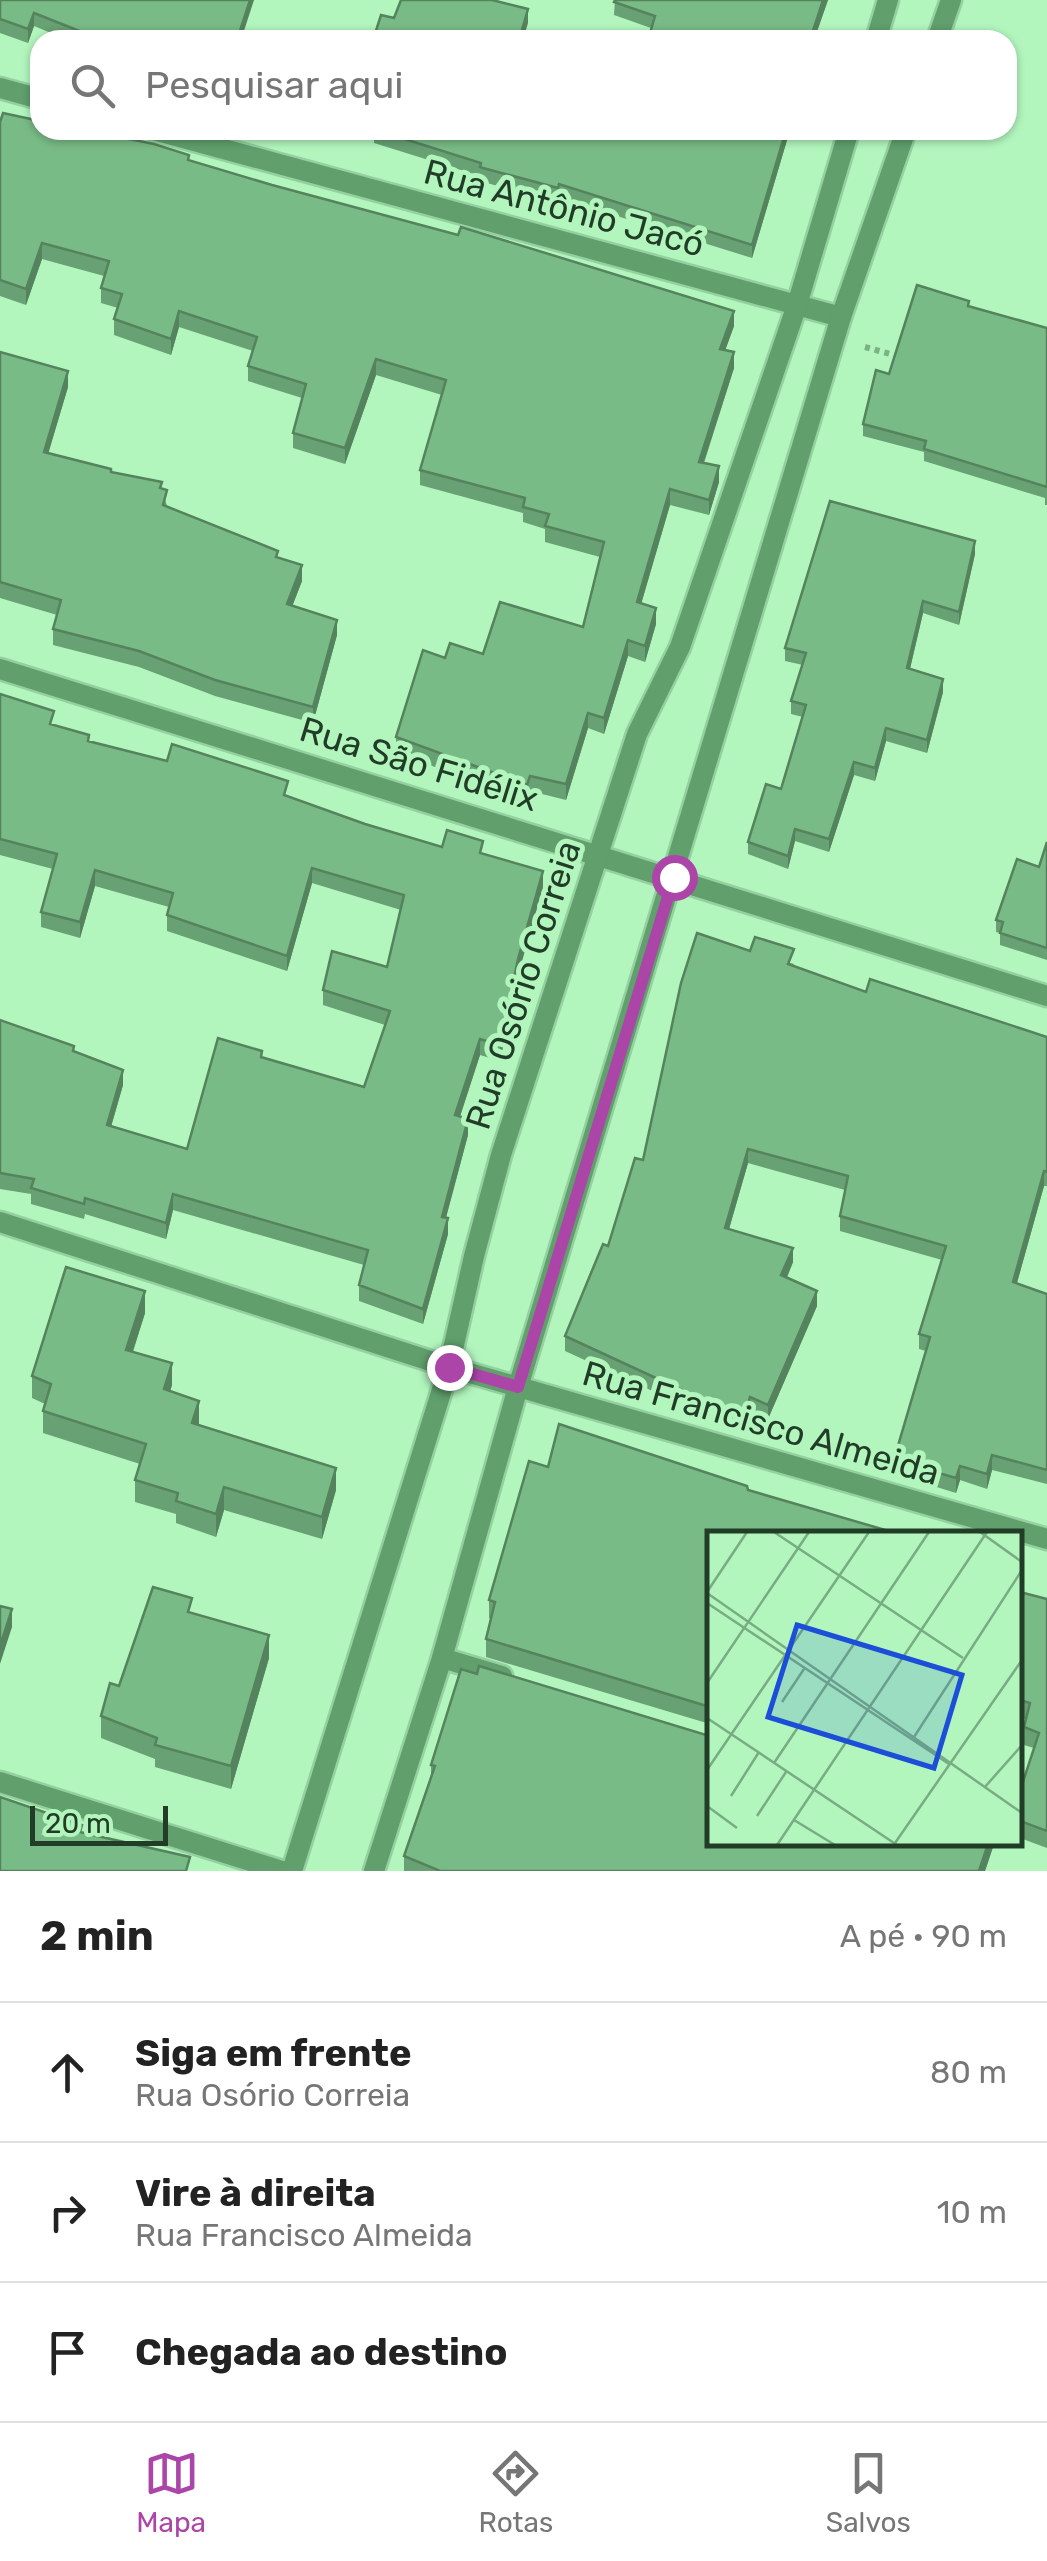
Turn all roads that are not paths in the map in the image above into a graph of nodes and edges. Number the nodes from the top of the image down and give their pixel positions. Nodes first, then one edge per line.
1 (888, 0) edge
2 (950, 0) edge
3 (879, 30) edge
4 (940, 30) edge
5 (0, 88) edge
6 (30, 96) edge
7 (191, 140) edge
8 (846, 140) edge
9 (903, 140) edge
10 (797, 306) junction
11 (842, 317) junction
12 (0, 670) edge
13 (601, 854) junction
14 (674, 877) junction
15 (1047, 996) edge
16 (0, 1222) edge
17 (449, 1367) junction
18 (518, 1387) junction
19 (1016, 1531) edge
20 (1022, 1533) edge
21 (1047, 1540) edge
22 (442, 1658) junction
23 (518, 1681) edge
24 (0, 1782) edge
25 (282, 1871) edge
26 (292, 1871) edge
27 (374, 1871) edge

1 - 3 street
2 - 4 street
5 - 6 street
7 - 10 street, Rua Antônio Jacó
8 - 10 street, Rua Osório Correia
9 - 11 street
10 - 11 street, Rua Antônio Jacó
10 - 13 street, Rua Osório Correia
11 - 14 street
12 - 13 street, Rua São Fidélix
13 - 14 street, Rua São Fidélix
13 - 17 street, Rua Osório Correia
14 - 15 street, Rua São Fidélix
14 - 18 street
16 - 17 street, Rua Francisco Almeida
17 - 18 street, Rua Francisco Almeida
17 - 26 street, Rua Osório Correia
18 - 19 street, Rua Francisco Almeida
18 - 22 street
20 - 21 street, Rua Francisco Almeida
22 - 23 street
22 - 27 street
24 - 25 street

